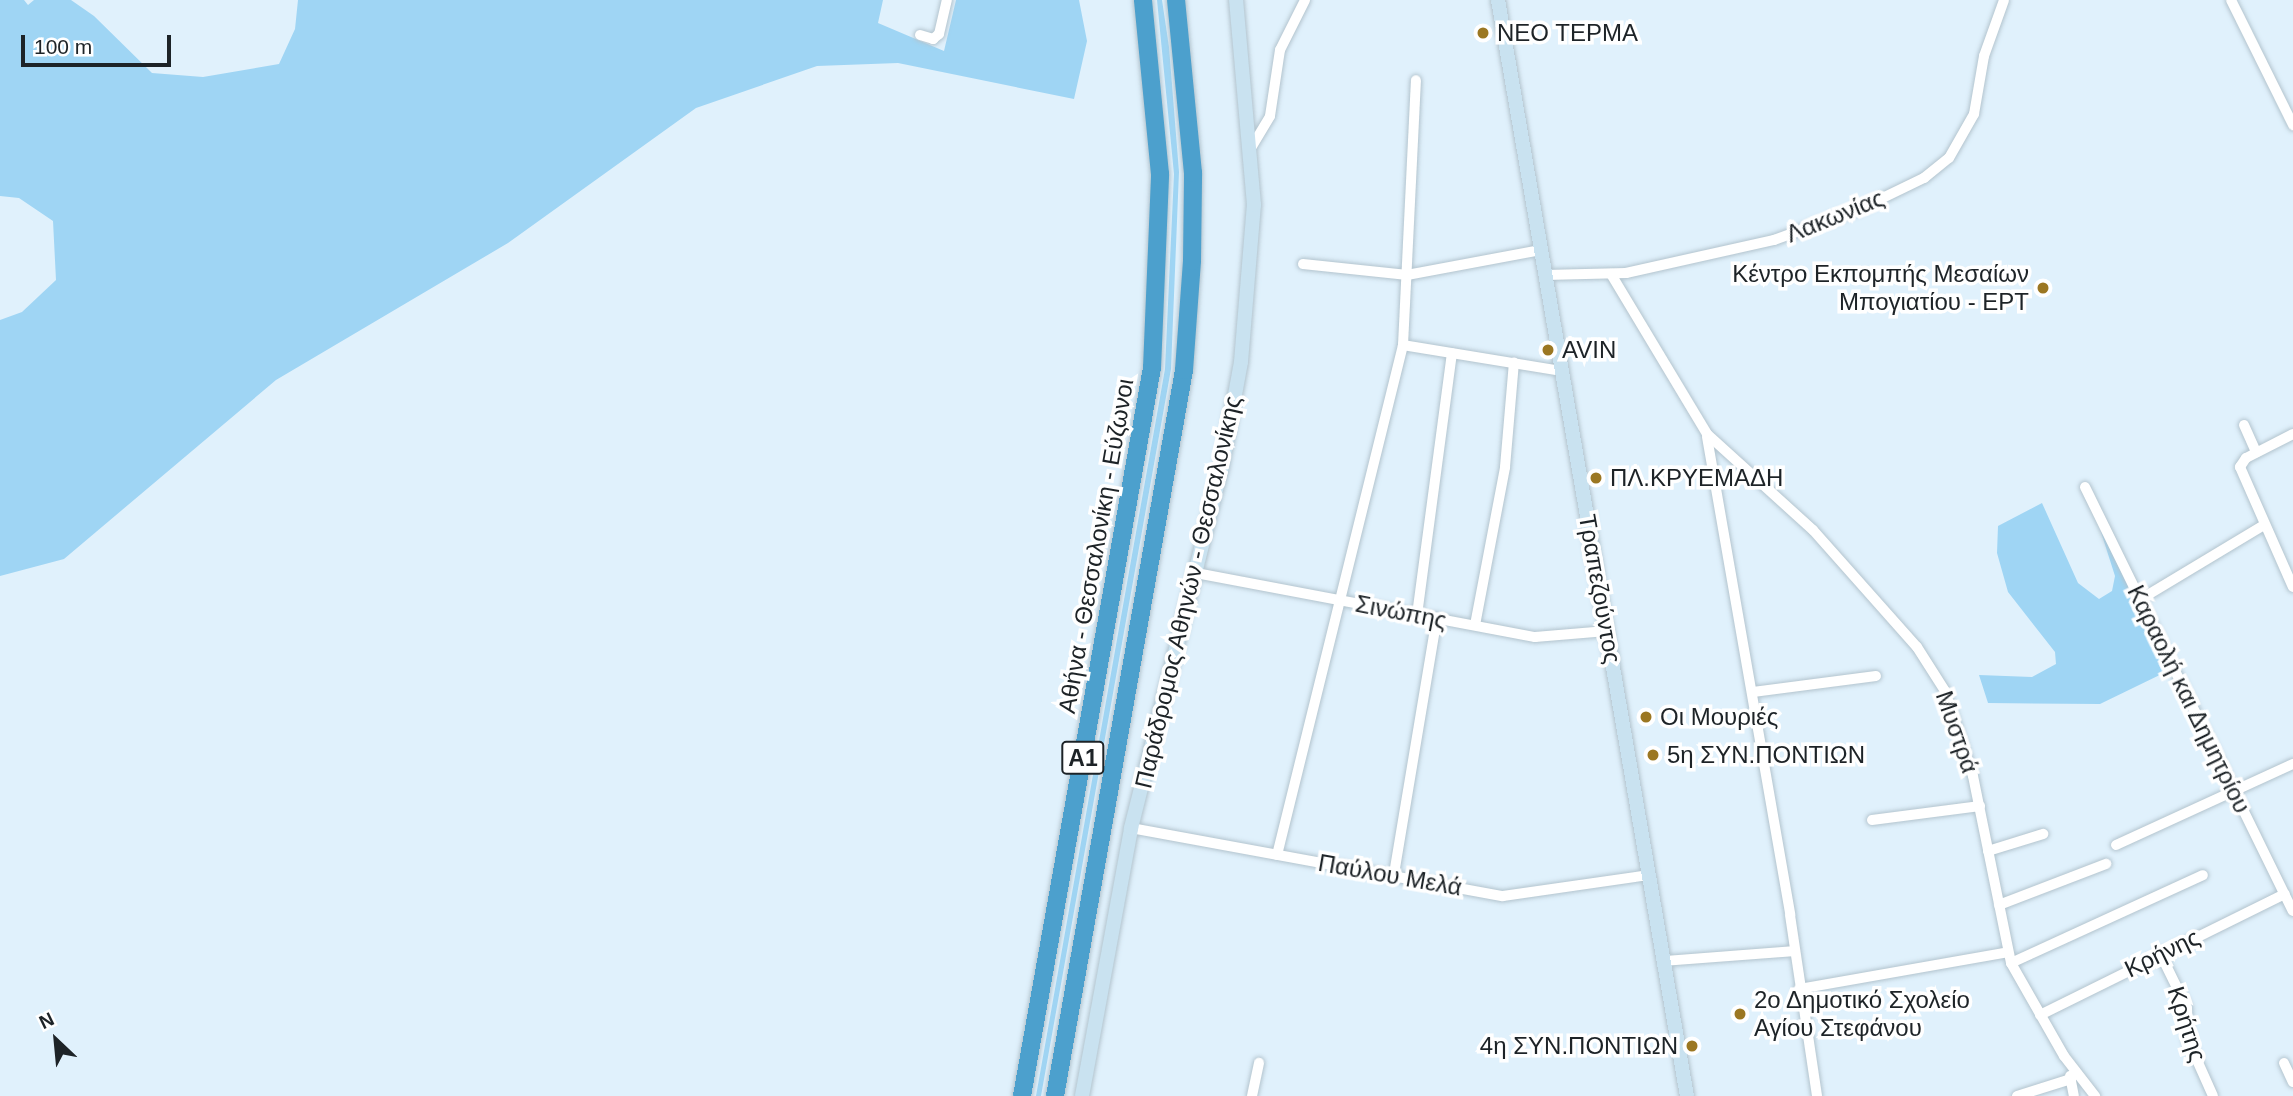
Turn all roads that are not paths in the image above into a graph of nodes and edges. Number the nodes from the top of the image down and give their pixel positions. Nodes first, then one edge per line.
1 (947, 0) edge
2 (1143, 0) edge
3 (1176, 0) edge
4 (1236, 0) edge
5 (1305, 0) edge
6 (1498, 0) edge
7 (2004, 0) edge
8 (2231, 0) edge
9 (920, 35) dead end
10 (1416, 80) dead end
11 (2293, 125) edge
12 (1251, 148) junction
13 (1541, 250) junction
14 (1303, 264) dead end
15 (1611, 274) junction
16 (1407, 275) junction
17 (1545, 275) junction
18 (1404, 345) junction
19 (1452, 353) junction
20 (1514, 362) junction
21 (1562, 371) junction
22 (2244, 425) dead end
23 (1707, 434) junction
24 (2293, 434) edge
25 (2256, 452) junction
26 (2085, 487) dead end
27 (2264, 525) junction
28 (1196, 573) junction
29 (2293, 587) edge
30 (2141, 598) junction
31 (1340, 600) junction
32 (1417, 615) junction
33 (1437, 618) junction
34 (1475, 625) junction
35 (1607, 631) junction
36 (1876, 676) dead end
37 (1753, 692) junction
38 (2293, 764) edge
39 (2233, 790) junction
40 (1979, 806) junction
41 (1872, 820) dead end
42 (1131, 828) junction
43 (2043, 834) dead end
44 (2116, 845) dead end
45 (1988, 851) junction
46 (1277, 855) junction
47 (2106, 864) dead end
48 (1394, 874) junction
49 (1649, 875) junction
50 (2203, 875) dead end
51 (2285, 894) junction
52 (1998, 905) junction
53 (2293, 911) edge
54 (1794, 951) junction
55 (2008, 952) junction
56 (2160, 953) junction
57 (1664, 961) junction
58 (2011, 963) junction
59 (1799, 989) junction
60 (2040, 1015) junction
61 (2064, 1056) junction
62 (1259, 1063) dead end
63 (2284, 1063) dead end
64 (2071, 1079) junction
65 (2293, 1082) edge
66 (1022, 1096) edge
67 (1055, 1096) edge
68 (1082, 1096) edge
69 (1252, 1096) edge
70 (1688, 1096) edge
71 (1816, 1096) edge
72 (2017, 1096) edge
73 (2074, 1096) edge
74 (2095, 1096) edge
75 (2213, 1096) edge

1 - 9 street
2 - 66 highway, Αθήνα - Θεσσαλονίκη - Εύζωνοι / Α1
3 - 67 highway, Α1
4 - 12 main road, Παράδρομος Αθηνών - Θεσσαλονίκης
5 - 12 street
6 - 13 main road, Τραπεζούντος
7 - 15 street, Λακωνίας
8 - 11 street
10 - 16 street
12 - 28 main road, Παράδρομος Αθηνών - Θεσσαλονίκης
13 - 16 street
13 - 17 main road, Τραπεζούντος
14 - 16 street
15 - 17 street, Λακωνίας
15 - 23 street
16 - 18 street
17 - 21 main road, Τραπεζούντος
18 - 19 street
18 - 31 street
19 - 20 street
19 - 32 street
20 - 21 street
20 - 34 street
21 - 35 main road, Τραπεζούντος
22 - 25 street
23 - 37 street
23 - 40 street, Μυστρά
24 - 25 street
25 - 27 street
26 - 30 street, Καραολή και Δημητρίου
27 - 29 street
27 - 30 street
28 - 31 street, Σινώπης
28 - 42 main road, Παράδρομος Αθηνών - Θεσσαλονίκης
30 - 39 street, Καραολή και Δημητρίου
31 - 32 street, Σινώπης
31 - 46 street
32 - 33 street, Σινώπης
33 - 34 street, Σινώπης
33 - 48 street
34 - 35 street, Σινώπης
35 - 49 main road, Τραπεζούντος
36 - 37 street
37 - 54 street
38 - 39 street
39 - 44 street
39 - 51 street, Καραολή και Δημητρίου
40 - 41 street
40 - 45 street, Μυστρά
42 - 46 street, Παύλου Μελά
42 - 68 main road, Παράδρομος Αθηνών - Θεσσαλονίκης
43 - 45 street
45 - 52 street, Μυστρά
46 - 48 street, Παύλου Μελά
47 - 52 street
48 - 49 street, Παύλου Μελά
49 - 57 main road, Τραπεζούντος
50 - 58 street
51 - 53 street, Καραολή και Δημητρίου
51 - 56 street, Κρήνης
52 - 55 street, Μυστρά
54 - 57 street
54 - 59 street
55 - 58 street, Μυστρά
55 - 59 street
56 - 60 street, Κρήνης
56 - 75 street, Κρήτης
57 - 70 main road, Τραπεζούντος
58 - 60 street, Μυστρά
59 - 71 street
60 - 61 street, Μυστρά
61 - 64 street
61 - 74 street, Μυστρά
62 - 69 street
63 - 65 street
64 - 72 street
64 - 73 street

